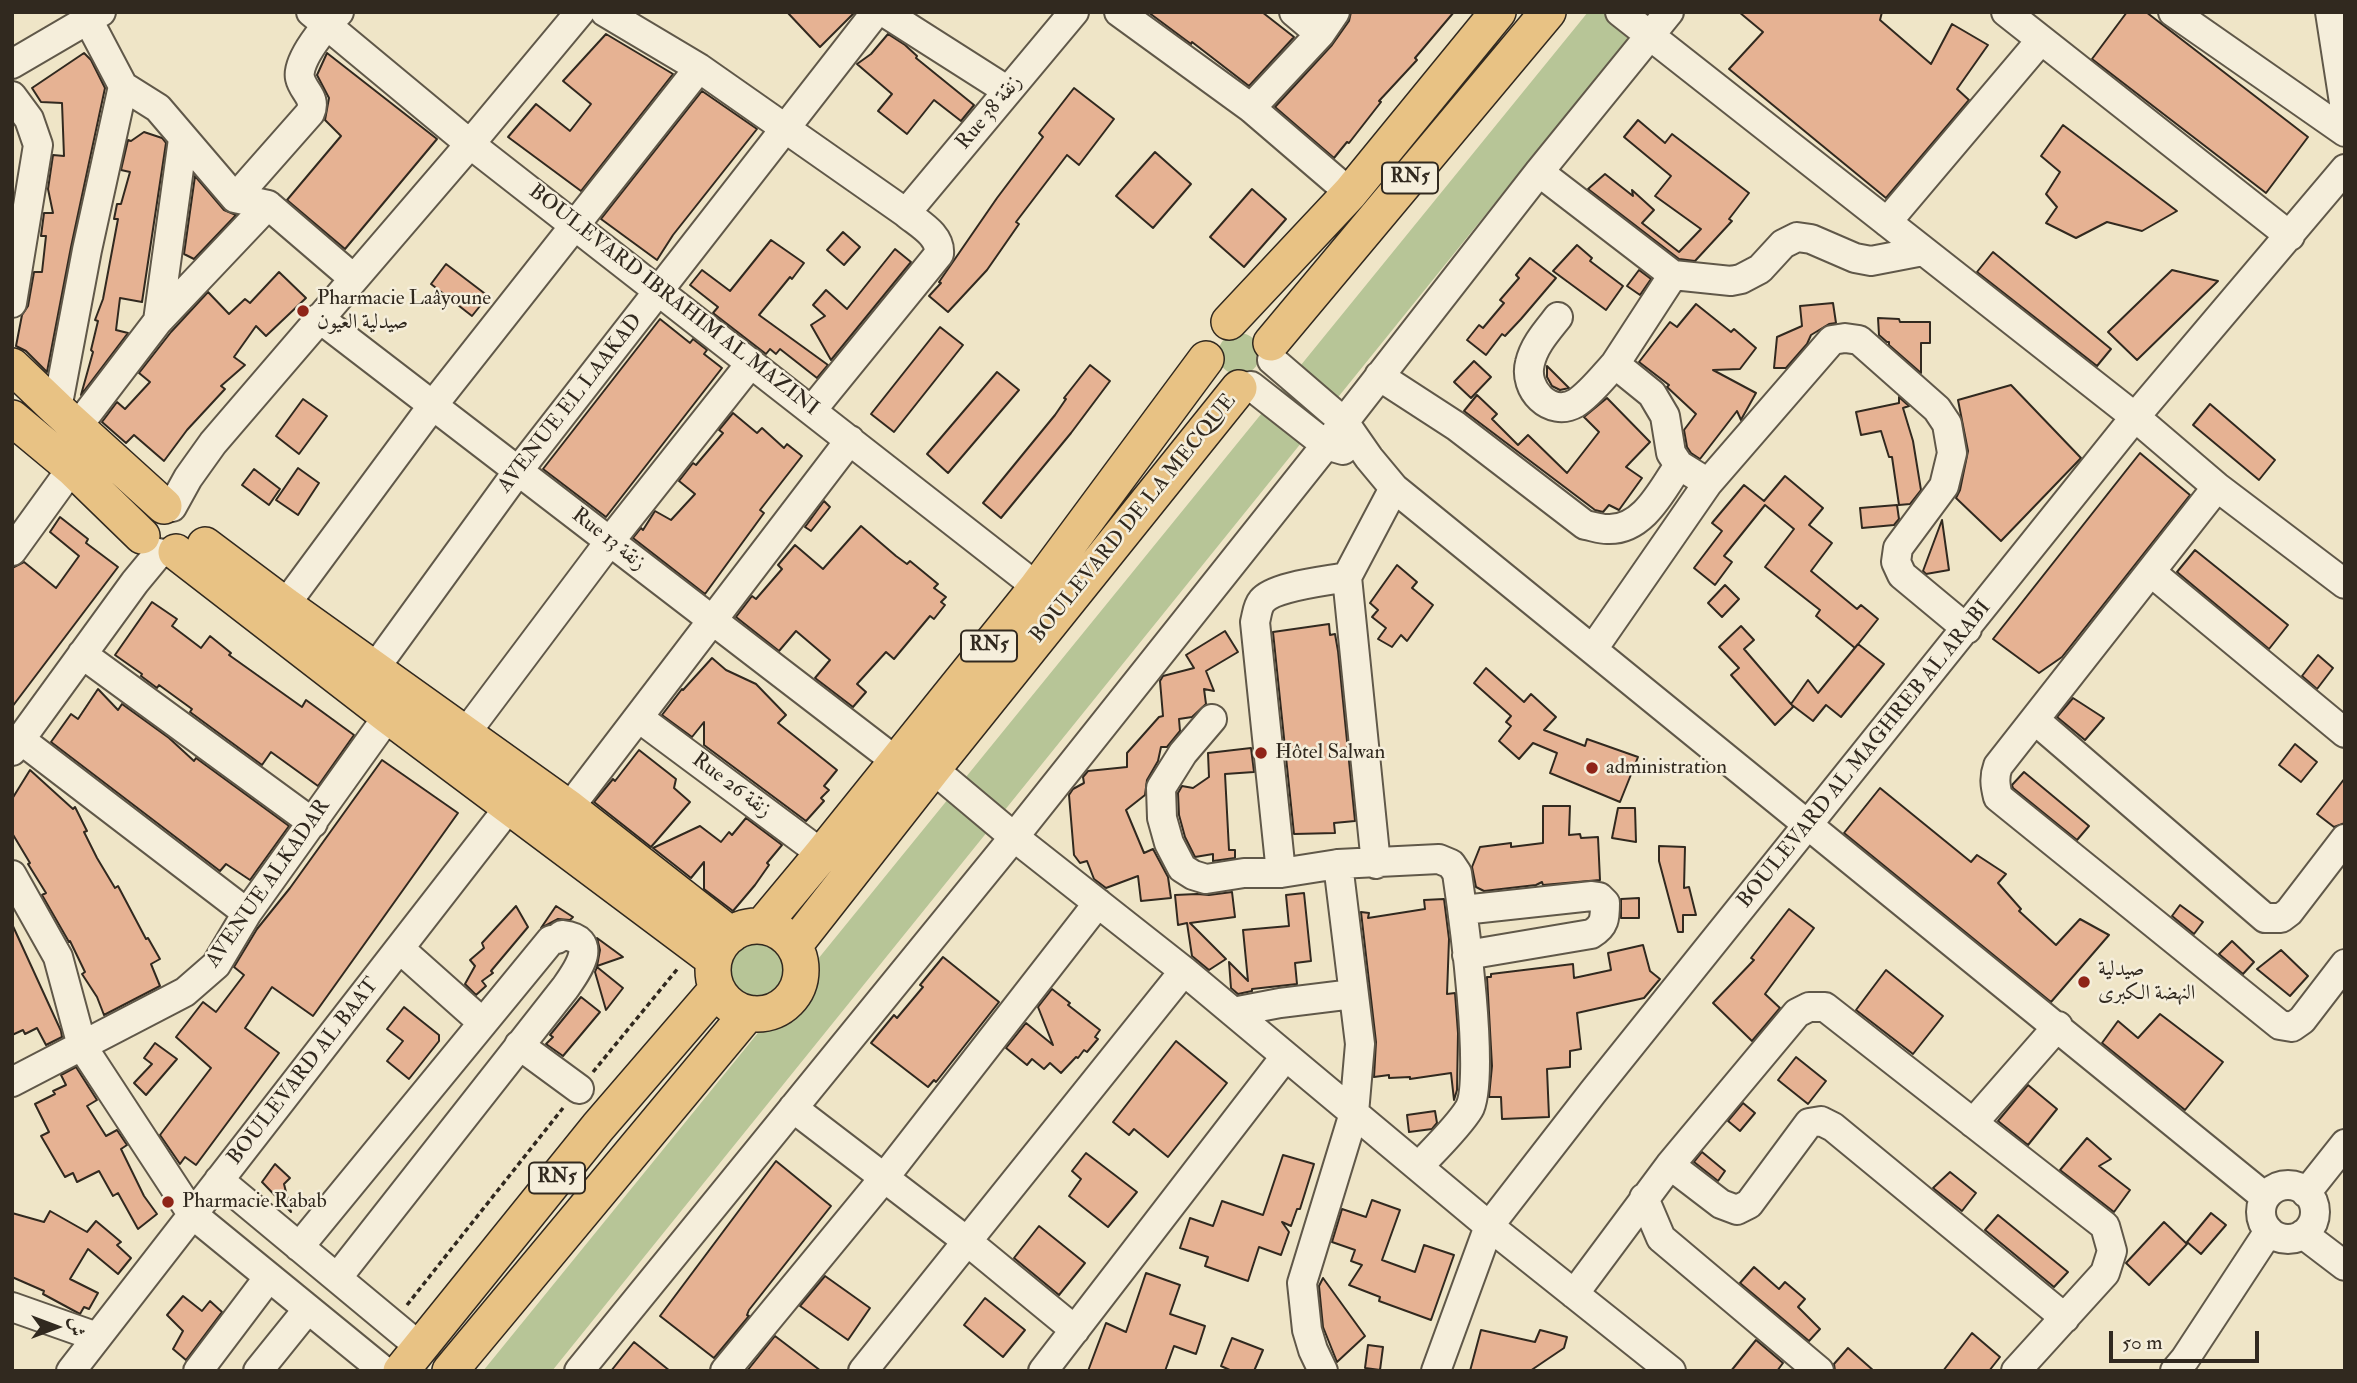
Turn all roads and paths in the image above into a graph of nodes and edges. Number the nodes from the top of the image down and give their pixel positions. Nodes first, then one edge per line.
1 (580, 12) edge
2 (605, 12) edge
3 (876, 12) edge
4 (884, 12) edge
5 (1074, 12) edge
6 (1119, 12) edge
7 (1294, 12) edge
8 (1548, 12) edge
9 (1620, 12) edge
10 (1668, 12) edge
11 (2006, 12) edge
12 (2173, 12) edge
13 (91, 15) edge
14 (325, 16) edge
15 (1488, 16) edge
16 (2332, 21) edge
17 (1327, 23) edge
18 (1651, 34) junction
19 (2041, 40) junction
20 (2345, 55) edge
21 (12, 64) edge
22 (699, 68) junction
23 (123, 86) junction
24 (1008, 91) junction
25 (12, 96) edge
26 (1251, 108) junction
27 (2345, 109) edge
28 (785, 129) junction
29 (2345, 132) edge
30 (183, 139) junction
31 (470, 144) junction
32 (2345, 169) edge
33 (1539, 172) junction
34 (1350, 193) junction
35 (235, 198) junction
36 (268, 205) junction
37 (906, 214) junction
38 (1887, 222) junction
39 (576, 225) junction
40 (2290, 236) junction
41 (1923, 251) junction
42 (1673, 275) junction
43 (353, 278) junction
44 (659, 290) junction
45 (12, 303) edge
46 (1558, 317) dead end
47 (320, 318) junction
48 (158, 321) junction
49 (1229, 322) junction
50 (1206, 359) junction
51 (751, 363) junction
52 (1615, 364) junction
53 (12, 366) edge
54 (1258, 369) junction
55 (1379, 376) junction
56 (433, 405) junction
57 (812, 410) junction
58 (2135, 417) junction
59 (12, 418) edge
60 (67, 418) junction
61 (1344, 422) junction
62 (850, 440) junction
63 (1326, 445) junction
64 (1369, 458) junction
65 (1679, 465) junction
66 (72, 468) junction
67 (518, 471) junction
68 (1708, 483) junction
69 (2217, 487) junction
70 (1394, 488) junction
71 (167, 531) junction
72 (610, 541) junction
73 (12, 551) edge
74 (2152, 573) junction
75 (1347, 577) junction
76 (2345, 584) edge
77 (1037, 587) junction
78 (285, 605) junction
79 (713, 621) junction
80 (1967, 629) junction
81 (1593, 649) junction
82 (82, 654) junction
83 (375, 668) junction
84 (388, 716) junction
85 (639, 718) junction
86 (1212, 719) dead end
87 (2035, 720) junction
88 (2345, 733) edge
89 (465, 734) junction
90 (17, 746) edge
91 (897, 762) junction
92 (933, 769) junction
93 (510, 806) junction
94 (569, 808) junction
95 (313, 823) junction
96 (1809, 824) junction
97 (1014, 837) junction
98 (2345, 839) edge
99 (822, 854) junction
100 (1338, 864) junction
101 (1376, 864) junction
102 (1281, 873) junction
103 (12, 876) edge
104 (1098, 903) junction
105 (1463, 910) junction
106 (247, 913) junction
107 (794, 946) junction
108 (400, 949) junction
109 (724, 951) junction
110 (1467, 955) junction
111 (2345, 964) edge
112 (1184, 971) junction
113 (1353, 994) junction
114 (1233, 1012) junction
115 (748, 1013) junction
116 (483, 1023) junction
117 (2058, 1026) junction
118 (519, 1045) junction
119 (82, 1046) junction
120 (1285, 1057) junction
121 (12, 1082) edge
122 (579, 1088) junction
123 (793, 1108) junction
124 (1354, 1113) junction
125 (1973, 1123) junction
126 (2345, 1144) edge
127 (1419, 1166) junction
128 (1670, 1166) junction
129 (884, 1178) junction
130 (219, 1180) junction
131 (2306, 1193) junction
132 (2265, 1197) junction
133 (1644, 1198) junction
134 (192, 1214) junction
135 (1489, 1226) junction
136 (2269, 1231) junction
137 (2303, 1234) junction
138 (968, 1242) junction
139 (299, 1247) junction
140 (2345, 1266) edge
141 (269, 1277) junction
142 (337, 1278) junction
143 (1574, 1294) junction
144 (12, 1307) edge
145 (308, 1309) junction
146 (2065, 1318) junction
147 (393, 1324) junction
148 (1075, 1331) junction
149 (97, 1337) junction
150 (410, 1359) edge
151 (2187, 1367) edge
152 (1662, 1368) edge
153 (71, 1371) edge
154 (198, 1371) edge
155 (258, 1371) edge
156 (384, 1371) edge
157 (450, 1371) edge
158 (579, 1371) edge
159 (725, 1371) edge
160 (863, 1371) edge
161 (1044, 1371) edge
162 (1323, 1371) edge
163 (1436, 1371) edge
164 (1818, 1371) edge
165 (2016, 1371) edge

1 - 31 street
2 - 22 street
3 - 28 street, AVENUE EL LAAKAD
4 - 24 street
5 - 24 street, Rue 38 زنقة
6 - 26 street
7 - 17 street
8 - 54 main road, BOULEVARD DE LA MECQUE / RN5
9 - 18 street
10 - 18 street
11 - 19 street
12 - 29 street
13 - 21 street
13 - 23 street
14 - 31 street, BOULEVARD IBRAHIM AL MAZINI
14 - 35 street
15 - 34 main road, RN5
16 - 20 street
16 - 27 street
17 - 26 street
18 - 33 street
18 - 38 street
19 - 38 street
19 - 40 street
22 - 28 street
22 - 39 street
23 - 30 street
23 - 60 street
24 - 37 street, Rue 38 زنقة
25 - 45 street
26 - 34 street
28 - 37 street
28 - 44 street, AVENUE EL LAAKAD
30 - 35 street
30 - 48 street
31 - 39 street, BOULEVARD IBRAHIM AL MAZINI
31 - 43 street
32 - 40 street, BOULEVARD AL MAGHREB AL ARABI
33 - 42 street
33 - 55 street
34 - 49 main road, RN5
35 - 36 street
36 - 43 street
36 - 48 street
37 - 57 street
38 - 41 street
39 - 44 street, BOULEVARD IBRAHIM AL MAZINI
39 - 56 street
40 - 58 street, BOULEVARD AL MAGHREB AL ARABI
41 - 42 street
41 - 58 street
42 - 52 street
43 - 47 street
44 - 51 street, BOULEVARD IBRAHIM AL MAZINI
44 - 67 street, AVENUE EL LAAKAD
46 - 52 street
47 - 56 street, Rue 13 زنقة
47 - 71 street
48 - 60 street
49 - 50 main road, RN5
49 - 54 main road
50 - 54 main road
50 - 77 main road, BOULEVARD DE LA MECQUE / RN5
51 - 57 street, BOULEVARD IBRAHIM AL MAZINI
51 - 72 street
52 - 65 street
53 - 60 main road
54 - 61 street
54 - 63 street
54 - 92 main road, BOULEVARD DE LA MECQUE / RN5
55 - 61 street
55 - 65 street
56 - 67 street, Rue 13 زنقة
56 - 78 street
57 - 62 street, BOULEVARD IBRAHIM AL MAZINI
58 - 69 street
58 - 80 street, BOULEVARD AL MAGHREB AL ARABI
59 - 66 main road
60 - 71 main road
61 - 63 street
61 - 64 street
62 - 77 street, BOULEVARD IBRAHIM AL MAZINI
62 - 79 street
63 - 64 street
63 - 97 street
64 - 70 street
65 - 68 street
66 - 71 main road
66 - 73 street
67 - 72 street, Rue 13 زنقة
67 - 83 street, AVENUE EL LAAKAD
68 - 80 street
68 - 81 street
69 - 74 street
69 - 76 street
70 - 75 street
70 - 81 street
71 - 78 main road
71 - 82 street
71 - 84 main road
72 - 79 street, Rue 13 زنقة
72 - 89 street
74 - 87 street
74 - 88 street
75 - 101 street
75 - 102 street
77 - 91 main road, BOULEVARD DE LA MECQUE / RN5
78 - 83 main road
79 - 85 street
79 - 91 street, Rue 13 زنقة
80 - 96 street, BOULEVARD AL MAGHREB AL ARABI
81 - 96 street
82 - 90 street
82 - 95 street
83 - 89 main road
84 - 93 main road
84 - 95 street, AVENUE ALKADAR
85 - 94 street
85 - 99 street, Rue 26 زنقة
86 - 102 street
87 - 98 street
87 - 111 street
89 - 94 main road
90 - 106 street
91 - 99 main road, BOULEVARD DE LA MECQUE / RN5
92 - 97 street
92 - 107 main road, BOULEVARD DE LA MECQUE / RN5
93 - 108 street, BOULEVARD AL BAAT
93 - 109 main road
94 - 109 main road
95 - 106 street, AVENUE ALKADAR
96 - 117 street
96 - 135 street, BOULEVARD AL MAGHREB AL ARABI
97 - 104 street
97 - 123 street
99 - 109 main road, BOULEVARD DE LA MECQUE / RN5
100 - 101 street
100 - 102 street
100 - 113 street
101 - 105 street
103 - 119 street
104 - 112 street
104 - 129 street
105 - 110 street
105 - 110 street
106 - 119 street, AVENUE ALKADAR
107 - 109 main road
107 - 115 main road
108 - 116 street
108 - 130 street, BOULEVARD AL BAAT
109 - 115 main road
109 - 122 path
109 - 150 main road, BOULEVARD DE LA MECQUE / RN5
110 - 127 street
112 - 114 street
112 - 138 street
113 - 114 street
113 - 124 street
114 - 120 street
115 - 157 main road, RN5
116 - 118 street
116 - 139 street
117 - 125 street
117 - 132 street
118 - 122 street
118 - 142 street
119 - 121 street, AVENUE ALKADAR
119 - 134 street
120 - 124 street
120 - 148 street
122 - 147 path
123 - 129 street
123 - 158 street
124 - 127 street
124 - 162 street
125 - 128 street
125 - 146 street
126 - 131 street
127 - 135 street
128 - 133 street
128 - 146 street
129 - 138 street
129 - 159 street
130 - 134 street, BOULEVARD AL BAAT
130 - 139 street
131 - 132 street
131 - 137 street
132 - 136 street
133 - 143 street
133 - 164 street
134 - 141 street
134 - 149 street, BOULEVARD AL BAAT
135 - 143 street
135 - 163 street, BOULEVARD AL MAGHREB AL ARABI
136 - 137 street
136 - 151 street
137 - 140 street
138 - 148 street
138 - 160 street
139 - 142 street
141 - 145 street
141 - 154 street
142 - 147 street
143 - 152 street
144 - 149 street
145 - 155 street
145 - 156 street
146 - 165 street
147 - 150 street
148 - 161 street
149 - 153 street, BOULEVARD AL BAAT

